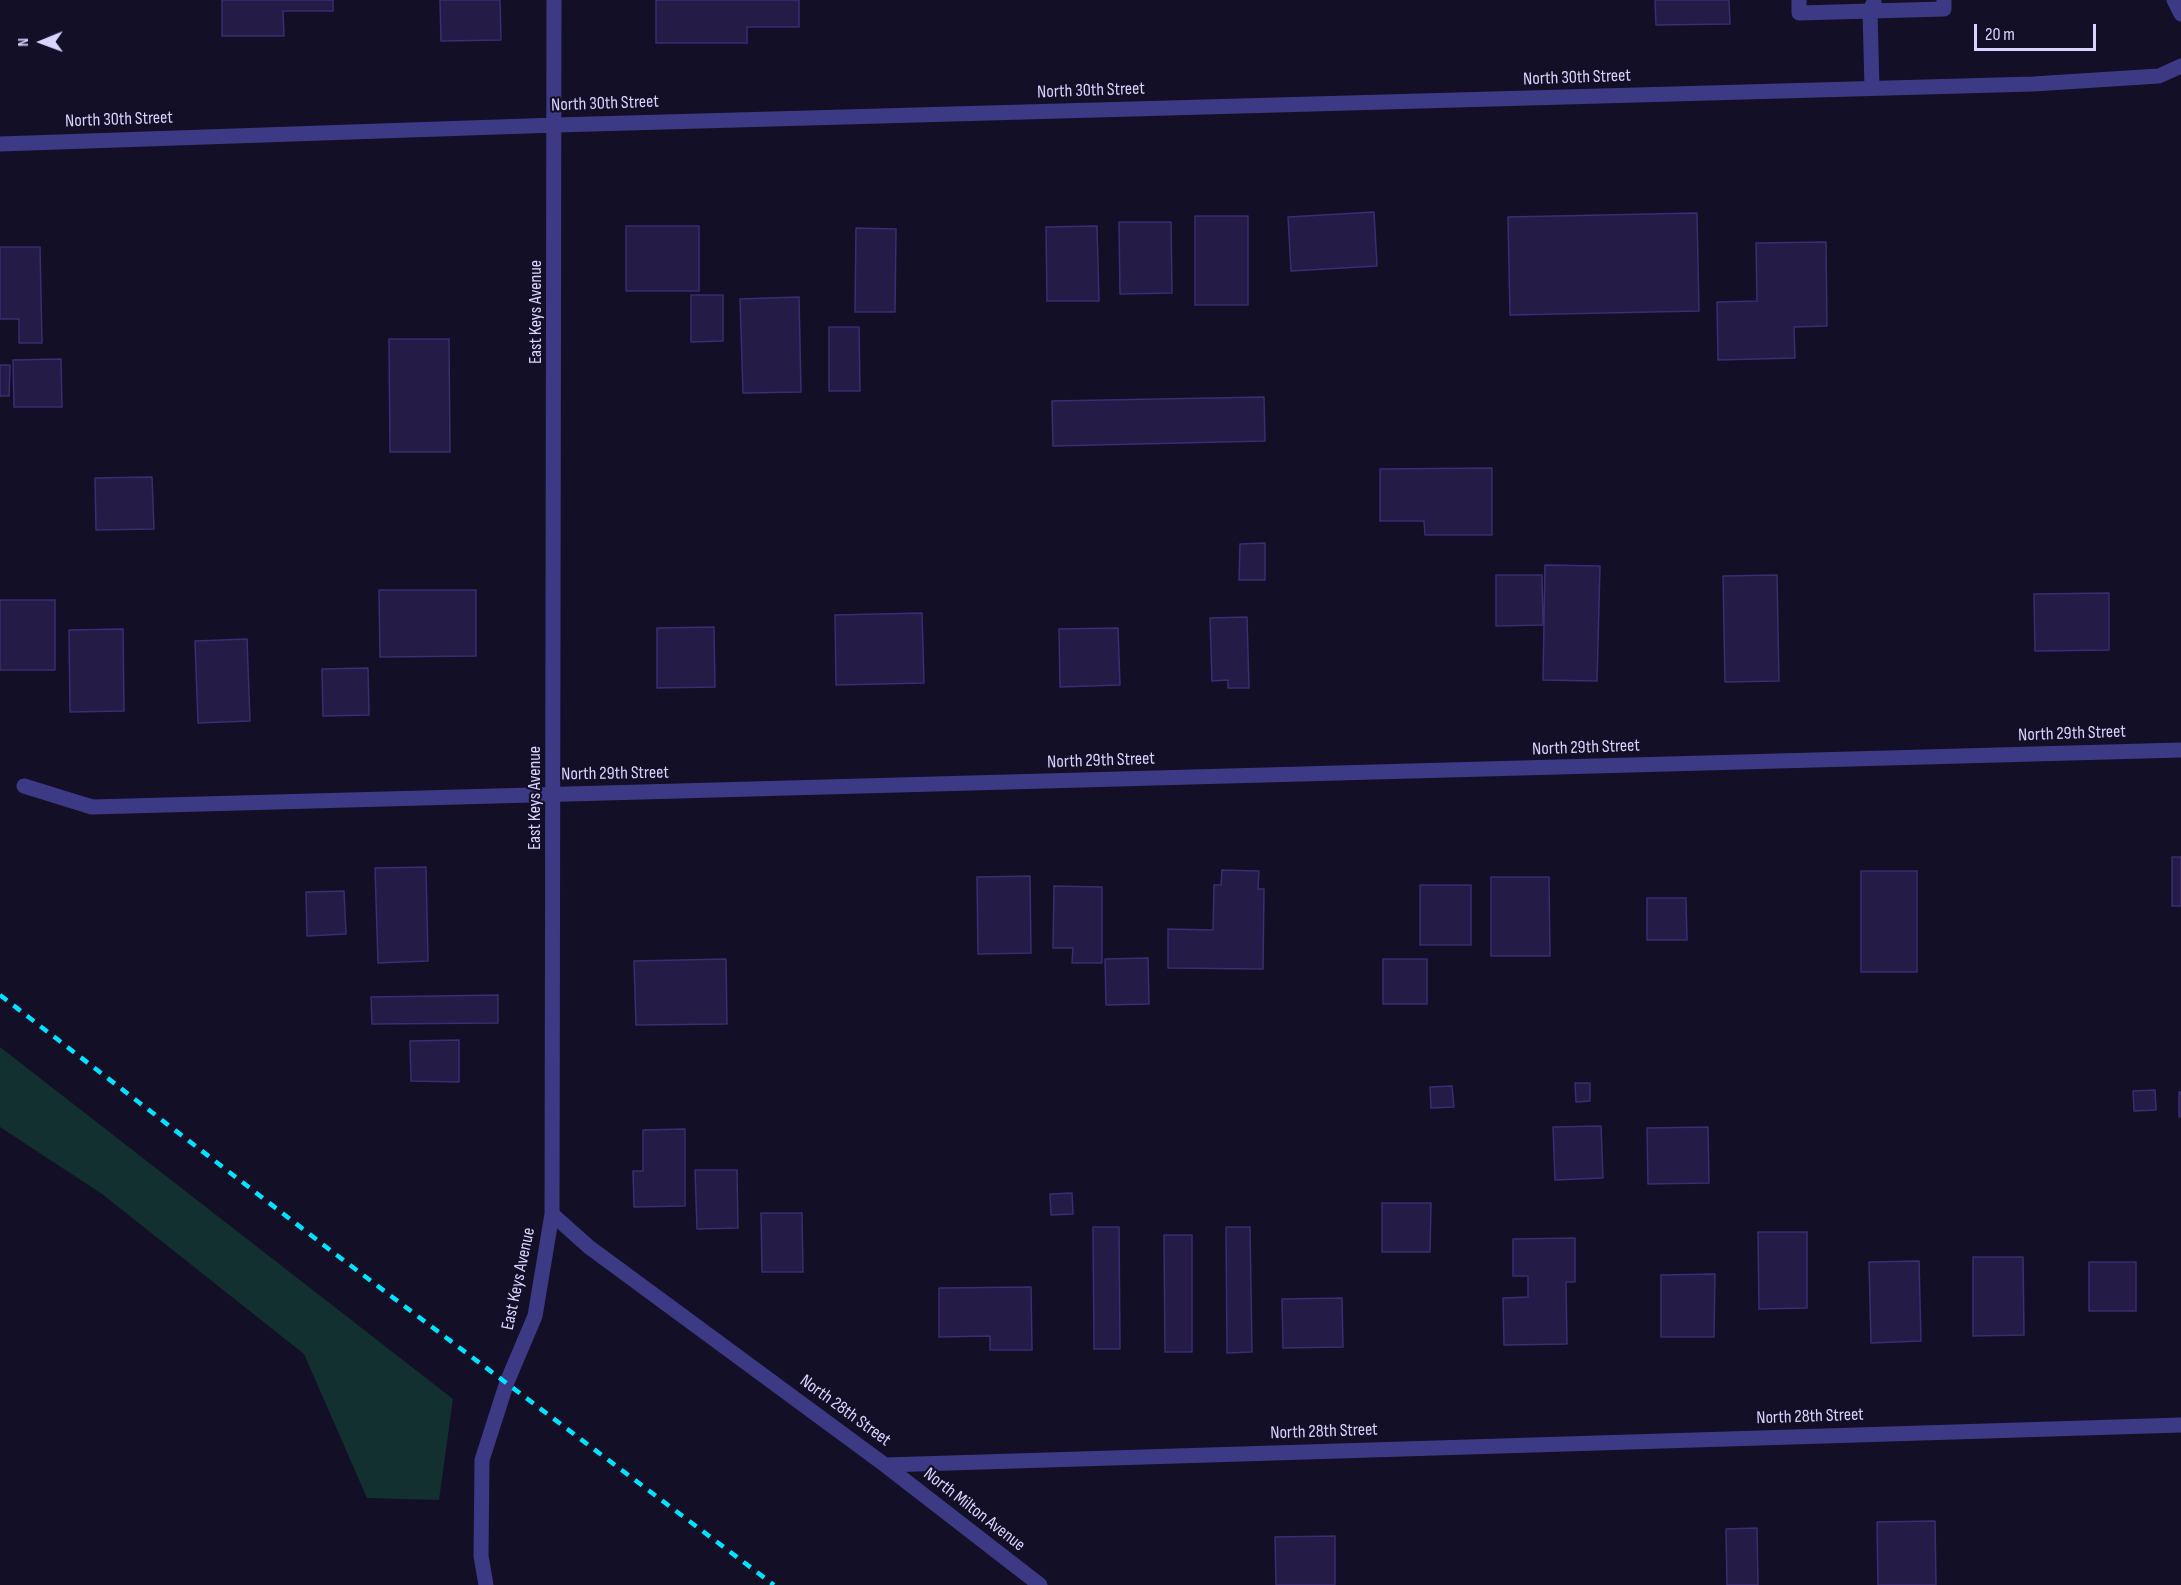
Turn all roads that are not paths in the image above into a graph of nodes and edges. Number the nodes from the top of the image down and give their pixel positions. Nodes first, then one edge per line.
1 (554, 0) edge
2 (1799, 0) edge
3 (1944, 0) edge
4 (2174, 0) edge
5 (1873, 5) edge
6 (2181, 14) edge
7 (2181, 66) edge
8 (1872, 88) junction
9 (556, 125) junction
10 (0, 144) edge
11 (2181, 750) edge
12 (24, 786) dead end
13 (554, 795) junction
14 (552, 1214) junction
15 (2181, 1425) edge
16 (885, 1465) junction
17 (486, 1585) edge
18 (1040, 1585) edge

1 - 9 street, East Keys Avenue
2 - 5 street
3 - 5 street
4 - 6 street
5 - 8 street
7 - 8 street, North 30th Street
8 - 9 street, North 30th Street
9 - 10 street, North 30th Street
9 - 13 street, East Keys Avenue
11 - 13 street, North 29th Street
12 - 13 street, North 29th Street
13 - 14 street, East Keys Avenue
14 - 16 street, North 28th Street
14 - 17 street, East Keys Avenue
15 - 16 street, North 28th Street
16 - 18 street, North Milton Avenue

